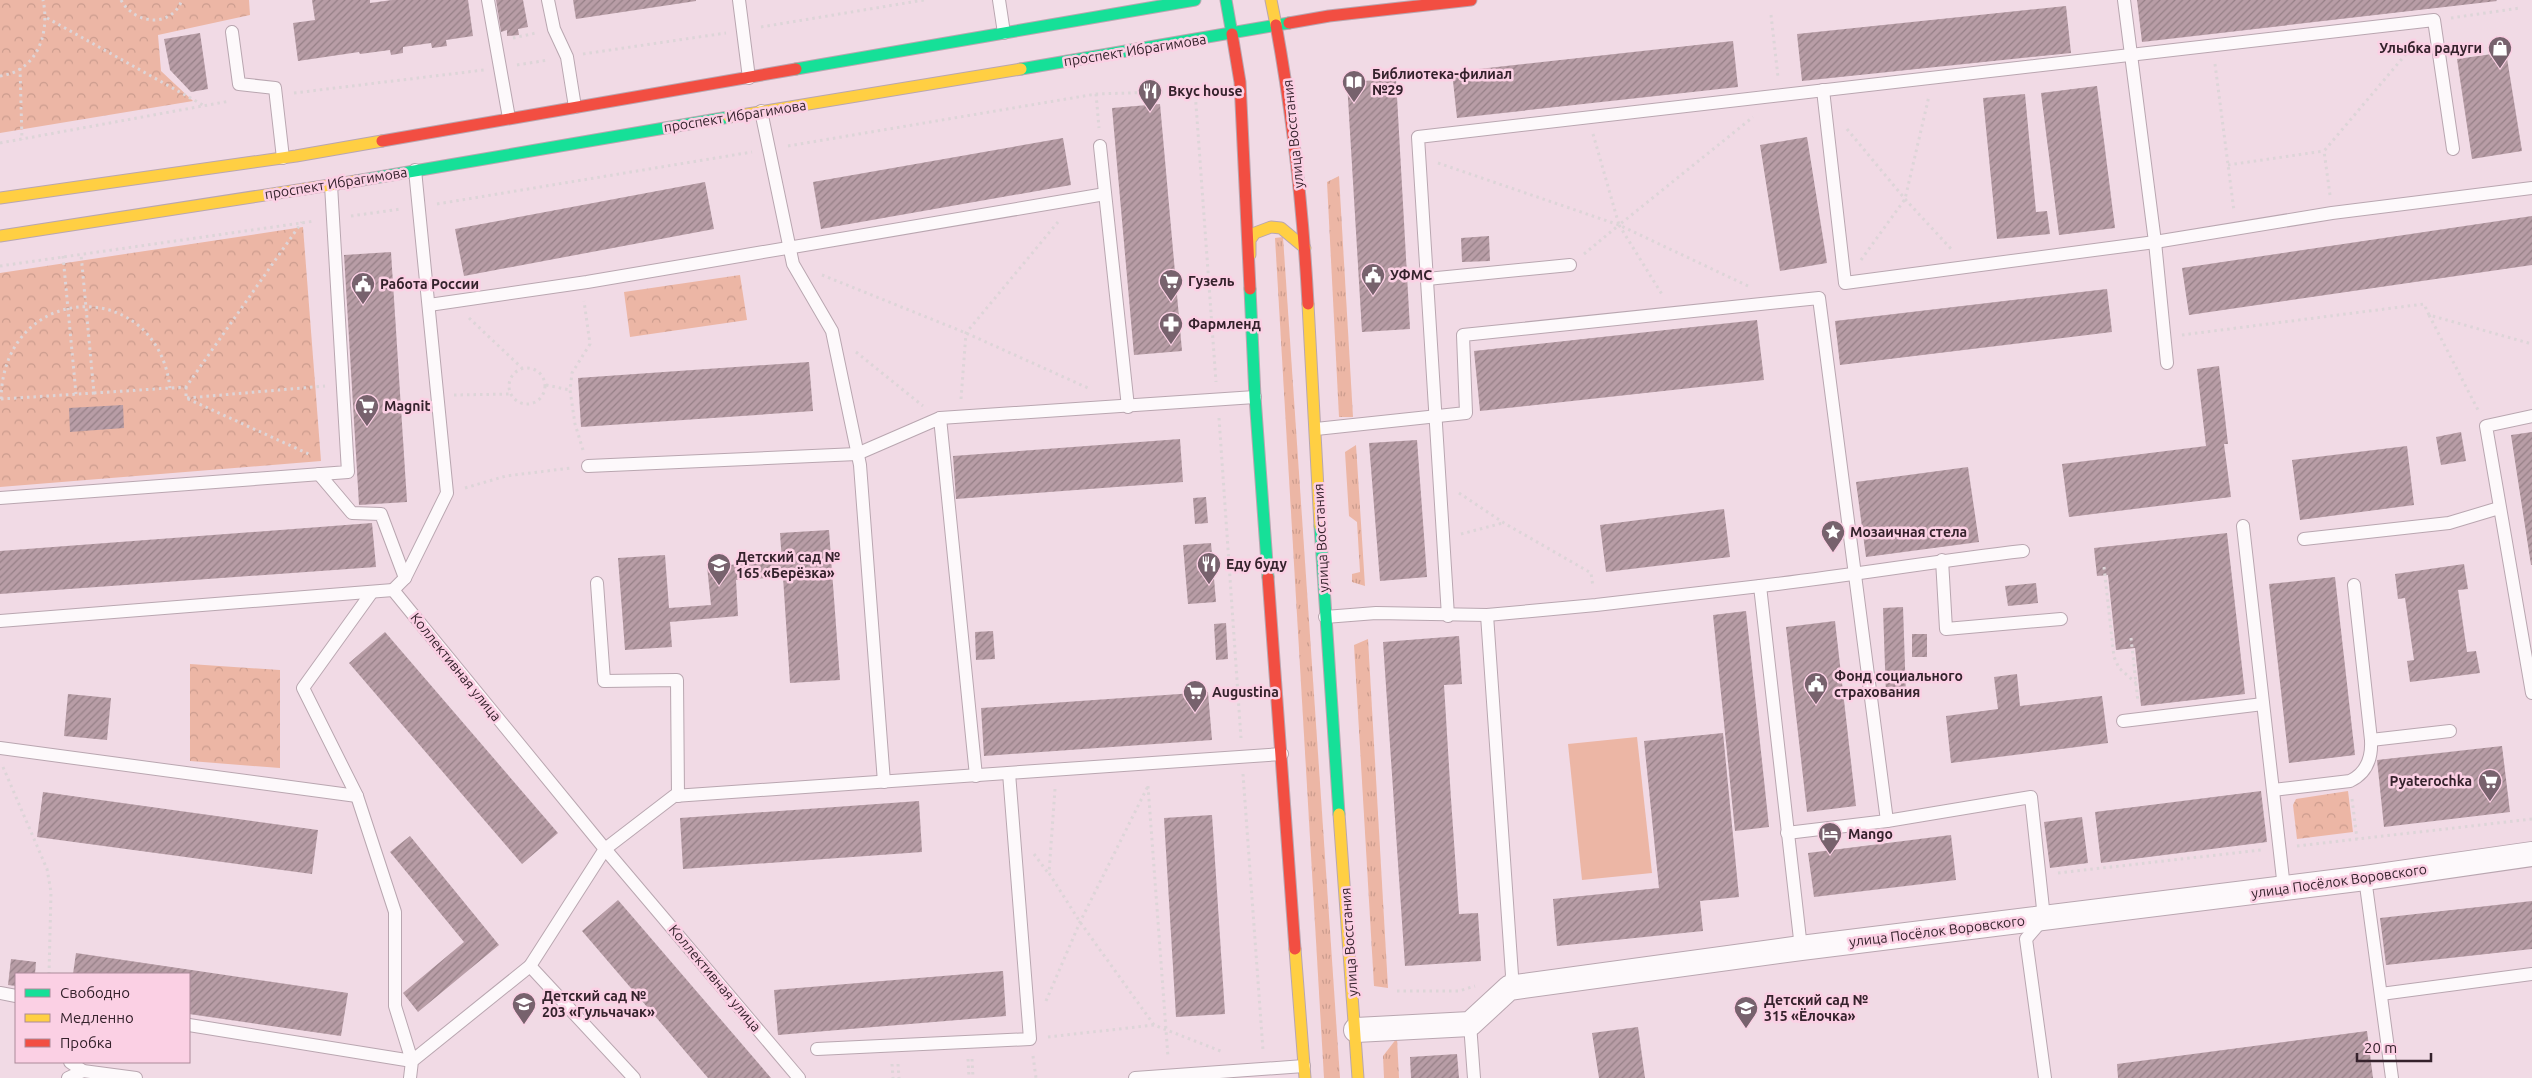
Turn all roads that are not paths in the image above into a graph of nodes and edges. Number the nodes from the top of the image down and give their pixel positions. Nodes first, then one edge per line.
1 (488, 0) edge
2 (548, 0) edge
3 (739, 0) edge
4 (999, 0) edge
5 (1196, 0) edge
6 (1226, 0) edge
7 (1271, 0) edge
8 (1471, 0) edge
9 (2124, 0) edge
10 (1276, 25) junction
11 (232, 32) dead end
12 (1004, 33) junction
13 (1232, 34) junction
14 (2132, 56) junction
15 (749, 78) junction
16 (1823, 95) junction
17 (575, 107) junction
18 (761, 111) junction
19 (509, 118) junction
20 (1100, 146) road end
21 (2453, 149) dead end
22 (283, 158) junction
23 (415, 170) junction
24 (331, 185) junction
25 (2532, 188) edge
26 (1105, 194) junction
27 (0, 198) edge
28 (0, 236) edge
29 (2155, 242) junction
30 (790, 246) junction
31 (1305, 248) junction
32 (1250, 258) junction
33 (1570, 265) road end
34 (1427, 279) junction
35 (429, 305) junction
36 (2167, 363) dead end
37 (1256, 397) junction
38 (1128, 407) junction
39 (1436, 415) junction
40 (2532, 416) edge
41 (940, 418) junction
42 (1316, 429) junction
43 (857, 454) junction
44 (588, 466) road end
45 (318, 474) junction
46 (0, 498) edge
47 (2499, 508) junction
48 (2243, 526) dead end
49 (2304, 539) dead end
50 (2023, 551) dead end
51 (1942, 560) junction
52 (1855, 575) junction
53 (405, 578) junction
54 (597, 583) dead end
55 (2354, 585) dead end
56 (1760, 586) junction
57 (393, 590) junction
58 (372, 592) junction
59 (1487, 615) junction
60 (1448, 616) junction
61 (1325, 617) junction
62 (2061, 619) dead end
63 (0, 622) edge
64 (2532, 693) edge
65 (2264, 704) junction
66 (2123, 721) dead end
67 (2450, 732) dead end
68 (2371, 740) junction
69 (0, 748) edge
70 (1282, 754) junction
71 (1009, 773) junction
72 (976, 776) junction
73 (884, 782) junction
74 (2273, 790) junction
75 (357, 796) junction
76 (678, 796) junction
77 (1887, 821) junction
78 (1787, 833) junction
79 (605, 849) junction
80 (2532, 854) edge
81 (2365, 878) junction
82 (2284, 888) junction
83 (2044, 918) junction
84 (1801, 948) junction
85 (530, 966) junction
86 (2532, 974) edge
87 (1509, 988) junction
88 (0, 993) edge
89 (2381, 994) junction
90 (15, 996) edge
91 (1470, 1024) junction
92 (190, 1025) edge
93 (1356, 1030) junction
94 (817, 1049) dead end
95 (412, 1061) junction
96 (71, 1063) edge
97 (83, 1071) junction
98 (1304, 1072) edge
99 (68, 1078) edge
100 (136, 1078) edge
101 (410, 1078) edge
102 (634, 1078) edge
103 (799, 1078) edge
104 (1135, 1078) edge
105 (1358, 1078) edge
106 (1474, 1078) edge
107 (2045, 1078) edge
108 (2392, 1078) edge

1 - 19 lane
2 - 17 lane
3 - 15 lane
4 - 12 lane
5 - 12 main road
6 - 13 main road
7 - 10 main road, улица Восстания
8 - 10 main road, проспект Ибрагимова
9 - 14 lane
10 - 13 main road, проспект Ибрагимова
10 - 31 main road, улица Восстания
11 - 22 lane
12 - 15 main road
13 - 18 main road, проспект Ибрагимова
13 - 32 main road
14 - 16 lane
14 - 21 lane
14 - 29 lane
15 - 17 main road
16 - 29 lane
16 - 34 lane
17 - 19 main road
18 - 23 main road, проспект Ибрагимова
18 - 30 lane
19 - 22 main road
20 - 26 lane
22 - 27 main road
23 - 24 main road, проспект Ибрагимова
23 - 35 lane
24 - 28 main road, проспект Ибрагимова
24 - 45 lane
25 - 29 lane
26 - 30 lane
26 - 38 lane
29 - 36 lane
30 - 35 lane
30 - 43 lane
31 - 32 main road
31 - 42 main road, улица Восстания
32 - 37 main road
33 - 34 lane
34 - 39 lane
35 - 53 lane
37 - 38 lane
37 - 70 main road
38 - 41 lane
39 - 42 lane
39 - 52 lane
39 - 60 lane
40 - 47 lane
41 - 43 lane
41 - 72 lane
42 - 61 main road, улица Восстания
43 - 44 lane
43 - 73 lane
45 - 46 lane
45 - 53 lane
47 - 49 lane
47 - 64 lane
48 - 65 lane
50 - 51 lane
51 - 52 lane
51 - 62 lane
52 - 56 lane
52 - 77 lane
53 - 57 lane
54 - 76 lane
55 - 68 lane
56 - 59 lane
56 - 78 lane
57 - 58 lane
57 - 79 lane, Коллективная улица
58 - 63 lane
58 - 75 lane
59 - 60 lane
59 - 87 lane
60 - 61 lane
61 - 93 main road, улица Восстания
65 - 66 lane
65 - 74 lane
67 - 68 lane
68 - 74 lane
69 - 75 lane
70 - 71 lane
70 - 98 main road
71 - 72 lane
71 - 94 lane
72 - 73 lane
73 - 76 lane
74 - 82 lane
75 - 95 lane
76 - 79 lane
77 - 78 lane
77 - 83 lane
78 - 84 lane
79 - 85 lane
79 - 103 lane, Коллективная улица
80 - 81 street, улица Посёлок Воровского
81 - 82 street, улица Посёлок Воровского
81 - 89 lane
82 - 83 street, улица Посёлок Воровского
83 - 84 street, улица Посёлок Воровского
83 - 107 lane
84 - 87 street, улица Посёлок Воровского
85 - 95 lane
85 - 102 lane
86 - 89 lane
87 - 91 street
88 - 90 lane
89 - 108 lane
91 - 93 street
91 - 106 lane
92 - 95 lane
93 - 105 main road, улица Восстания
95 - 101 lane
96 - 97 lane
97 - 99 lane
97 - 100 lane
98 - 104 lane

